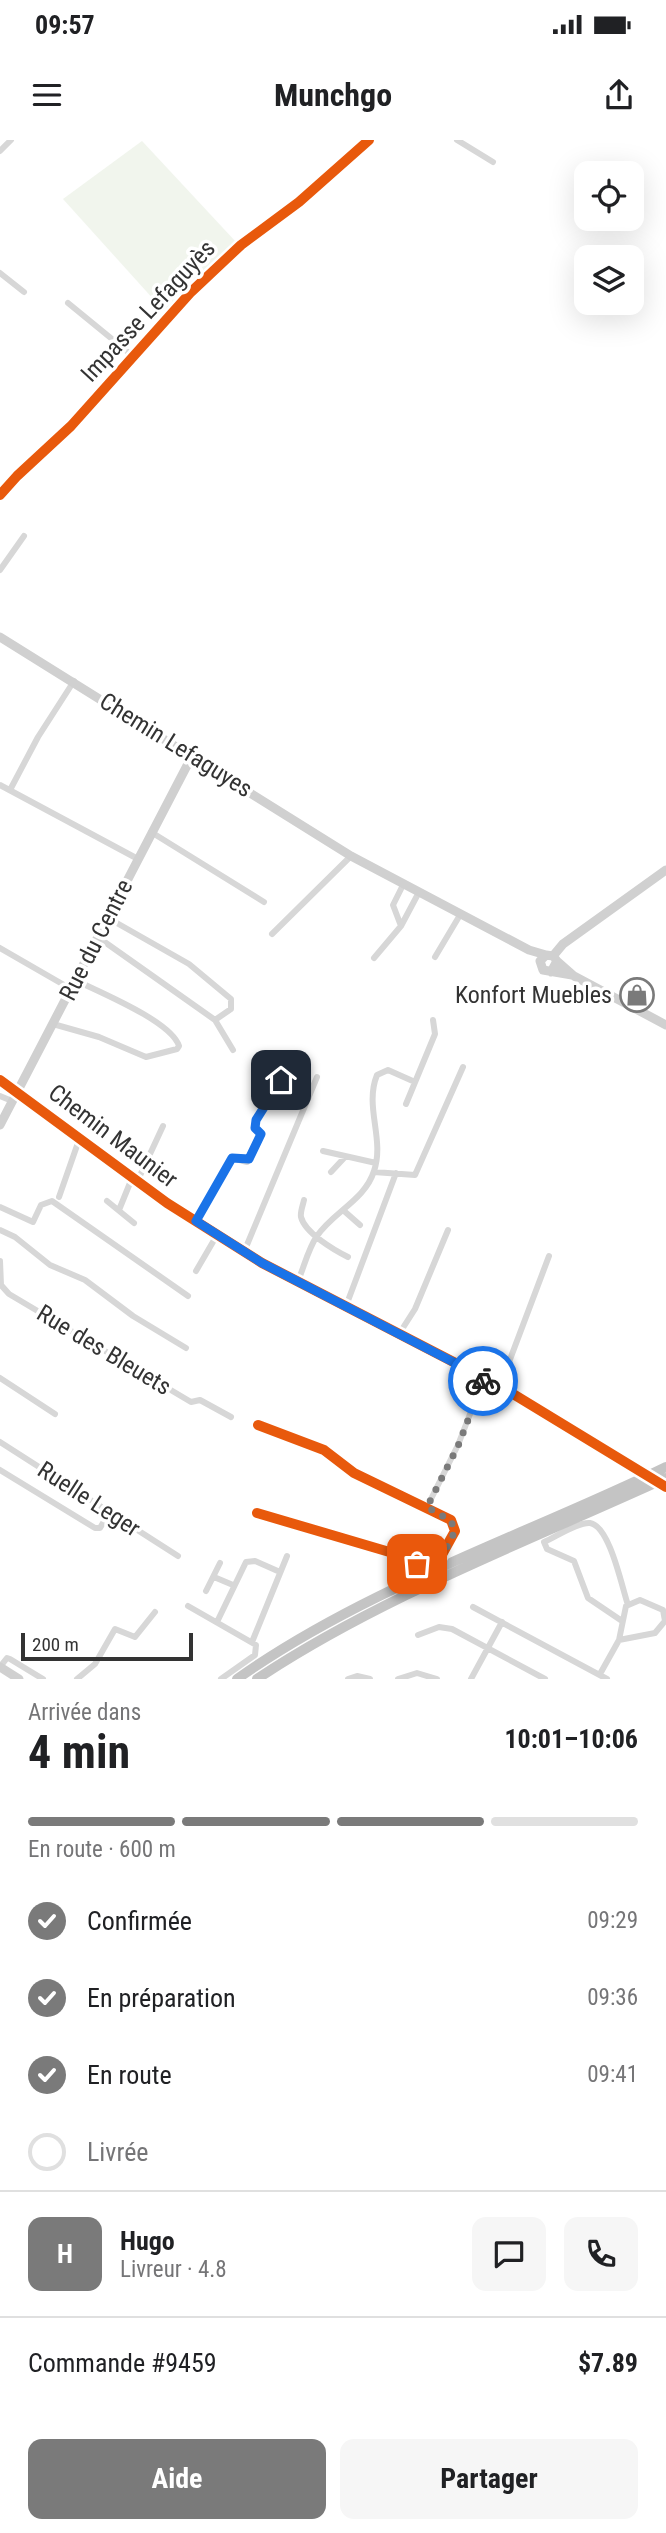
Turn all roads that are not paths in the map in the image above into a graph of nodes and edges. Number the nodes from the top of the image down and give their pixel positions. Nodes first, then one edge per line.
1 (11, 140) edge
2 (369, 140) edge
3 (457, 140) edge
4 (0, 151) edge
5 (493, 162) dead end
6 (0, 273) edge
7 (24, 292) dead end
8 (68, 303) dead end
9 (134, 356) junction
10 (0, 495) edge
11 (24, 536) dead end
12 (0, 570) edge
13 (0, 637) edge
14 (74, 681) junction
15 (192, 756) junction
16 (0, 785) edge
17 (10, 790) junction
18 (151, 832) junction
19 (351, 856) junction
20 (138, 859) junction
21 (666, 870) edge
22 (404, 885) junction
23 (418, 894) junction
24 (264, 902) dead end
25 (460, 915) junction
26 (108, 918) junction
27 (401, 926) junction
28 (272, 934) dead end
29 (99, 938) junction
30 (0, 948) edge
31 (529, 950) junction
32 (435, 957) dead end
33 (552, 957) junction
34 (374, 958) dead end
35 (540, 966) junction
36 (551, 972) junction
37 (574, 976) junction
38 (73, 985) junction
39 (215, 1020) junction
40 (433, 1020) dead end
41 (53, 1024) junction
42 (666, 1025) edge
43 (233, 1050) dead end
44 (463, 1067) dead end
45 (317, 1077) dead end
46 (0, 1080) edge
47 (281, 1080) dead end
48 (415, 1082) junction
49 (17, 1091) junction
50 (0, 1096) edge
51 (12, 1101) junction
52 (406, 1104) dead end
53 (0, 1125) edge
54 (163, 1125) dead end
55 (80, 1137) junction
56 (323, 1151) dead end
57 (345, 1157) junction
58 (376, 1163) junction
59 (331, 1172) dead end
60 (374, 1172) junction
61 (396, 1173) junction
62 (134, 1180) junction
63 (59, 1197) dead end
64 (304, 1200) dead end
65 (107, 1201) dead end
66 (0, 1207) edge
67 (119, 1210) junction
68 (343, 1210) junction
69 (196, 1221) junction
70 (134, 1223) dead end
71 (360, 1225) dead end
72 (0, 1230) edge
73 (448, 1230) dead end
74 (217, 1235) junction
75 (317, 1236) junction
76 (244, 1252) junction
77 (549, 1256) dead end
78 (348, 1257) dead end
79 (0, 1261) edge
80 (196, 1271) dead end
81 (298, 1281) junction
82 (188, 1296) dead end
83 (346, 1306) junction
84 (399, 1334) junction
85 (186, 1348) dead end
86 (0, 1378) edge
87 (484, 1378) junction
88 (500, 1386) junction
89 (55, 1414) dead end
90 (231, 1418) dead end
91 (258, 1424) dead end
92 (0, 1442) edge
93 (666, 1467) edge
94 (0, 1470) edge
95 (639, 1472) dead end
96 (666, 1478) edge
97 (427, 1507) junction
98 (110, 1511) junction
99 (257, 1513) dead end
100 (178, 1556) dead end
101 (286, 1556) dead end
102 (220, 1563) dead end
103 (280, 1572) junction
104 (214, 1577) junction
105 (233, 1585) junction
106 (206, 1591) dead end
107 (628, 1605) junction
108 (188, 1606) dead end
109 (473, 1607) dead end
110 (155, 1612) dead end
111 (622, 1621) junction
112 (217, 1622) junction
113 (502, 1622) junction
114 (418, 1635) dead end
115 (619, 1640) junction
116 (252, 1642) junction
117 (488, 1648) junction
118 (0, 1667) edge
119 (600, 1674) junction
120 (19, 1679) edge
121 (43, 1679) edge
122 (78, 1679) edge
123 (221, 1679) edge
124 (237, 1679) edge
125 (257, 1679) edge
126 (348, 1679) edge
127 (370, 1679) edge
128 (398, 1679) edge
129 (437, 1679) edge
130 (471, 1679) edge
131 (545, 1679) edge
132 (607, 1679) edge

1 - 4 street
2 - 9 street, Impasse Lefaguyès
3 - 5 street
6 - 7 street
8 - 9 street, Impasse Lefaguyès
9 - 10 street, Impasse Lefaguyès
11 - 12 street
13 - 14 main road, Chemin Lefaguyes
14 - 15 main road, Chemin Lefaguyes
14 - 17 street
15 - 18 main road, Rue du Centre
15 - 19 main road, Chemin Lefaguyes
16 - 17 street
17 - 20 street
18 - 20 main road, Rue du Centre
18 - 24 street
19 - 22 main road, Chemin Lefaguyes
19 - 28 street
20 - 26 main road, Rue du Centre
21 - 33 main road
22 - 23 main road, Chemin Lefaguyes
22 - 27 street
23 - 25 main road, Chemin Lefaguyes
23 - 27 street
25 - 31 main road, Chemin Lefaguyes
25 - 32 street
26 - 29 main road, Rue du Centre
26 - 39 street
27 - 34 street
29 - 38 main road, Rue du Centre
29 - 39 street
30 - 38 street
31 - 33 main road, Chemin Lefaguyes
31 - 35 main road, Chemin Lefaguyes
33 - 35 main road
33 - 36 main road
33 - 37 main road, Chemin Lefaguyes
35 - 36 main road, Chemin Lefaguyes
36 - 37 main road, Chemin Lefaguyes
37 - 42 main road, Chemin Lefaguyes
38 - 41 main road, Rue du Centre
38 - 41 street
39 - 43 street
40 - 48 street
41 - 49 main road, Rue du Centre
44 - 61 street
45 - 76 street
46 - 49 street, Chemin Maunier
47 - 69 street
48 - 52 street
48 - 58 street
49 - 51 main road, Rue du Centre
49 - 55 street, Chemin Maunier
50 - 51 street, Chemin Maunier
51 - 53 main road, Rue du Centre
54 - 62 street, Chemin Maunier
55 - 62 street, Chemin Maunier
55 - 63 street, Chemin Maunier
56 - 57 street
57 - 58 street
57 - 59 street
58 - 60 street
60 - 61 street
60 - 68 street
61 - 83 street
62 - 67 street, Chemin Maunier
62 - 69 street, Chemin Maunier
64 - 75 street
65 - 67 street
66 - 82 street
67 - 70 street
68 - 71 street
68 - 75 street
69 - 74 street, Chemin Maunier
72 - 85 street
73 - 84 street
74 - 76 street, Chemin Maunier
74 - 80 street
75 - 78 street
75 - 81 street
76 - 81 street, Chemin Maunier
77 - 88 street
79 - 90 street, Rue des Bleuets
81 - 83 street, Chemin Maunier
83 - 84 street, Chemin Maunier
84 - 87 street, Chemin Maunier
86 - 89 street
87 - 88 street, Chemin Maunier
87 - 97 street
88 - 95 street, Chemin Maunier
91 - 97 street
92 - 98 street, Ruelle Leger
93 - 124 highway
94 - 98 street
96 - 125 highway
97 - 99 street
98 - 100 street, Ruelle Leger
101 - 103 street
102 - 104 street
103 - 105 street
103 - 116 street
104 - 105 street
104 - 106 street
105 - 112 street
107 - 111 street
107 - 111 street
107 - 115 street
108 - 112 street
109 - 113 street
110 - 122 street
111 - 115 street
112 - 116 street
113 - 117 street
113 - 119 street
114 - 117 street
115 - 119 street
116 - 123 street
117 - 130 street
117 - 131 street
118 - 120 main road
118 - 121 street
119 - 132 street
126 - 127 street
128 - 129 street

